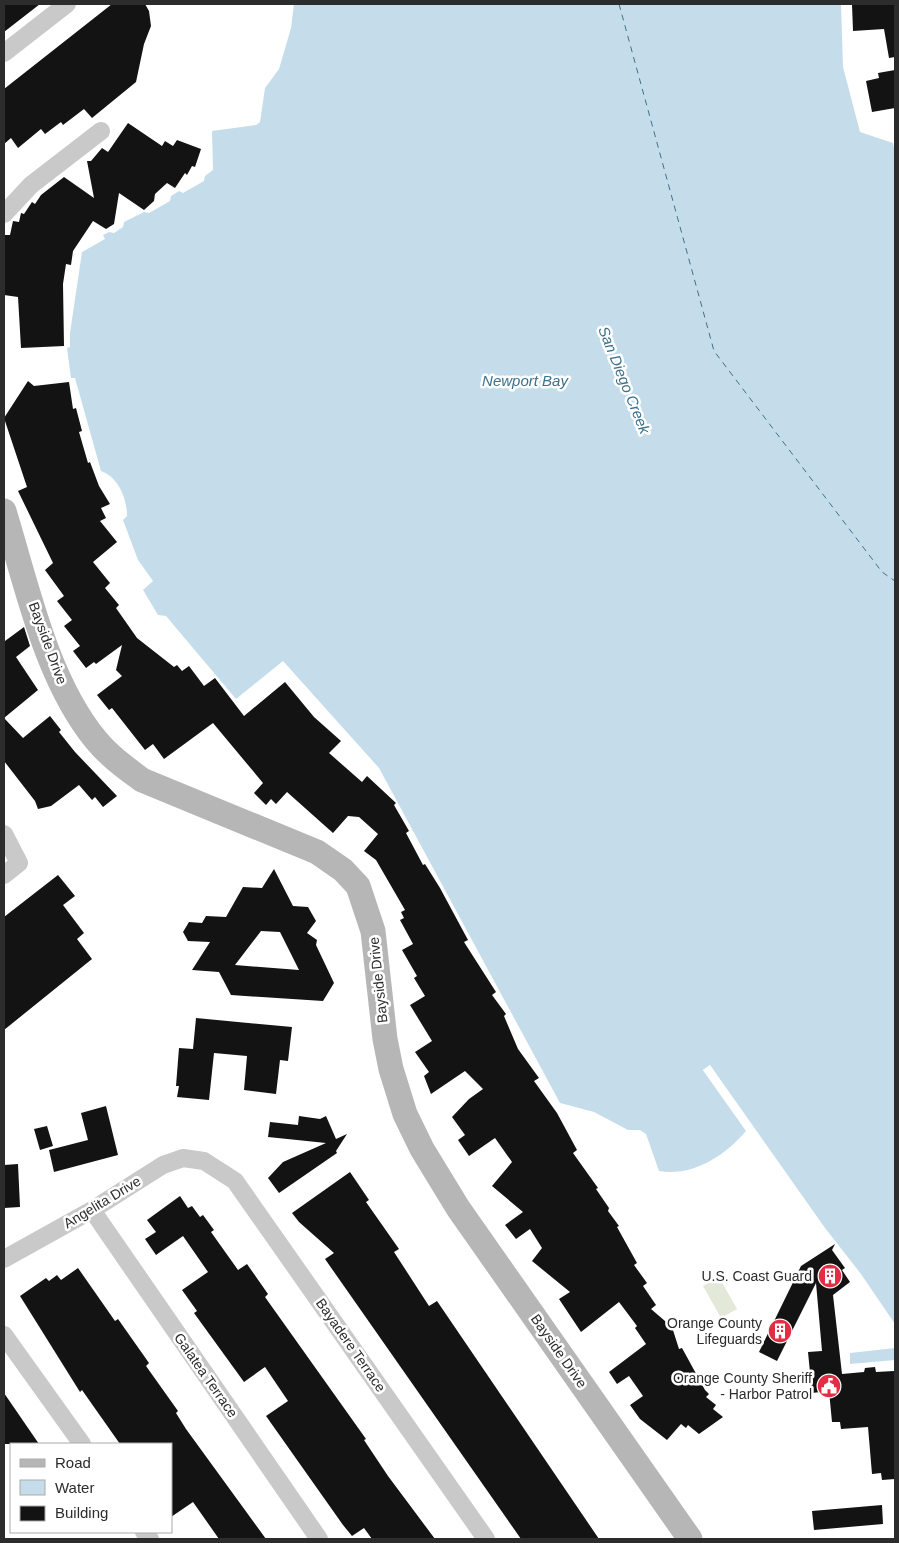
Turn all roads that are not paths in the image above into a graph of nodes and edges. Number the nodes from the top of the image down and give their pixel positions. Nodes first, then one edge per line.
1 (66, 4) edge
2 (4, 53) edge
3 (101, 131) dead end
4 (4, 214) edge
5 (4, 511) edge
6 (4, 834) edge
7 (4, 875) edge
8 (204, 1162) joint
9 (92, 1210) junction
10 (4, 1259) edge
11 (4, 1335) edge
12 (81, 1443) edge
13 (319, 1539) edge
14 (486, 1539) edge
15 (690, 1539) edge

1 - 2 street
3 - 4 street
5 - 15 main road, Bayside Drive
6 - 7 street
8 - 9 street, Angelita Drive
8 - 14 street, Bayadere Terrace
9 - 10 street, Angelita Drive
9 - 13 street, Galatea Terrace
11 - 12 street

